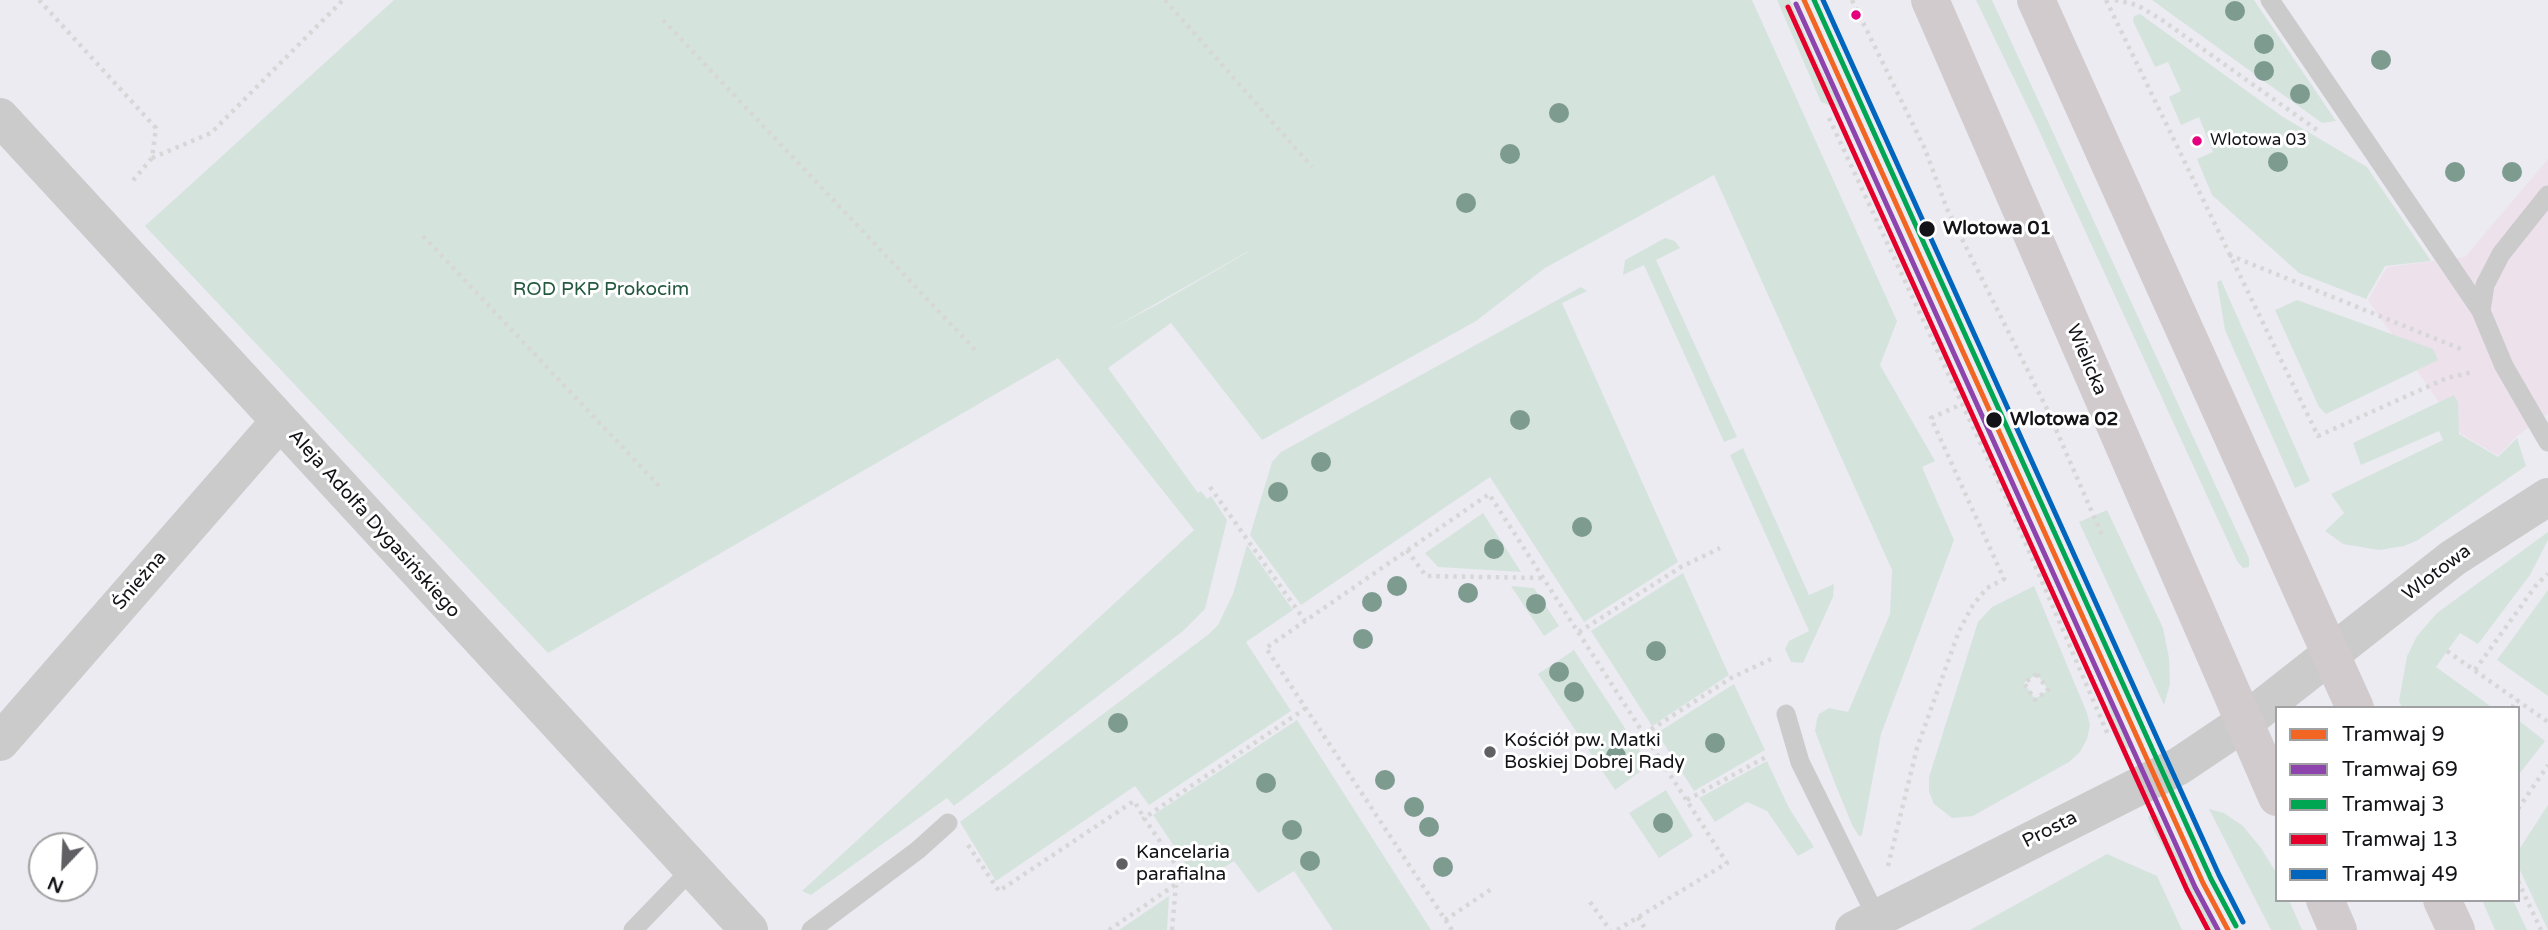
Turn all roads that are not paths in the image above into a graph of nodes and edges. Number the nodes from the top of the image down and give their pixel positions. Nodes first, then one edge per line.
1 (1930, 0) edge
2 (2036, 0) edge
3 (2270, 0) edge
4 (0, 117) edge
5 (2548, 195) edge
6 (2481, 311) junction
7 (280, 421) junction
8 (2548, 442) edge
9 (2548, 497) edge
10 (2331, 655) junction
11 (2354, 706) edge
12 (1786, 714) dead end
13 (2243, 723) junction
14 (0, 742) edge
15 (2275, 793) edge
16 (948, 823) dead end
17 (691, 870) junction
18 (2326, 902) edge
19 (2443, 902) edge
20 (1865, 924) edge
21 (633, 930) edge
22 (749, 930) edge
23 (811, 930) edge
24 (2338, 930) edge
25 (2456, 930) edge

1 - 13 main road, Wielicka
2 - 10 main road
3 - 6 lane
4 - 7 street, Aleja Adolfa Dygasińskiego
5 - 6 lane
6 - 8 lane
7 - 14 street, Śnieżna
7 - 17 street, Aleja Adolfa Dygasińskiego
9 - 10 street, Wlotowa
10 - 11 main road
10 - 13 street, Wlotowa
12 - 20 lane
13 - 15 main road, Wielicka
13 - 20 street, Prosta
16 - 23 lane
17 - 21 lane
17 - 22 street, Aleja Adolfa Dygasińskiego
18 - 24 main road
19 - 25 main road

